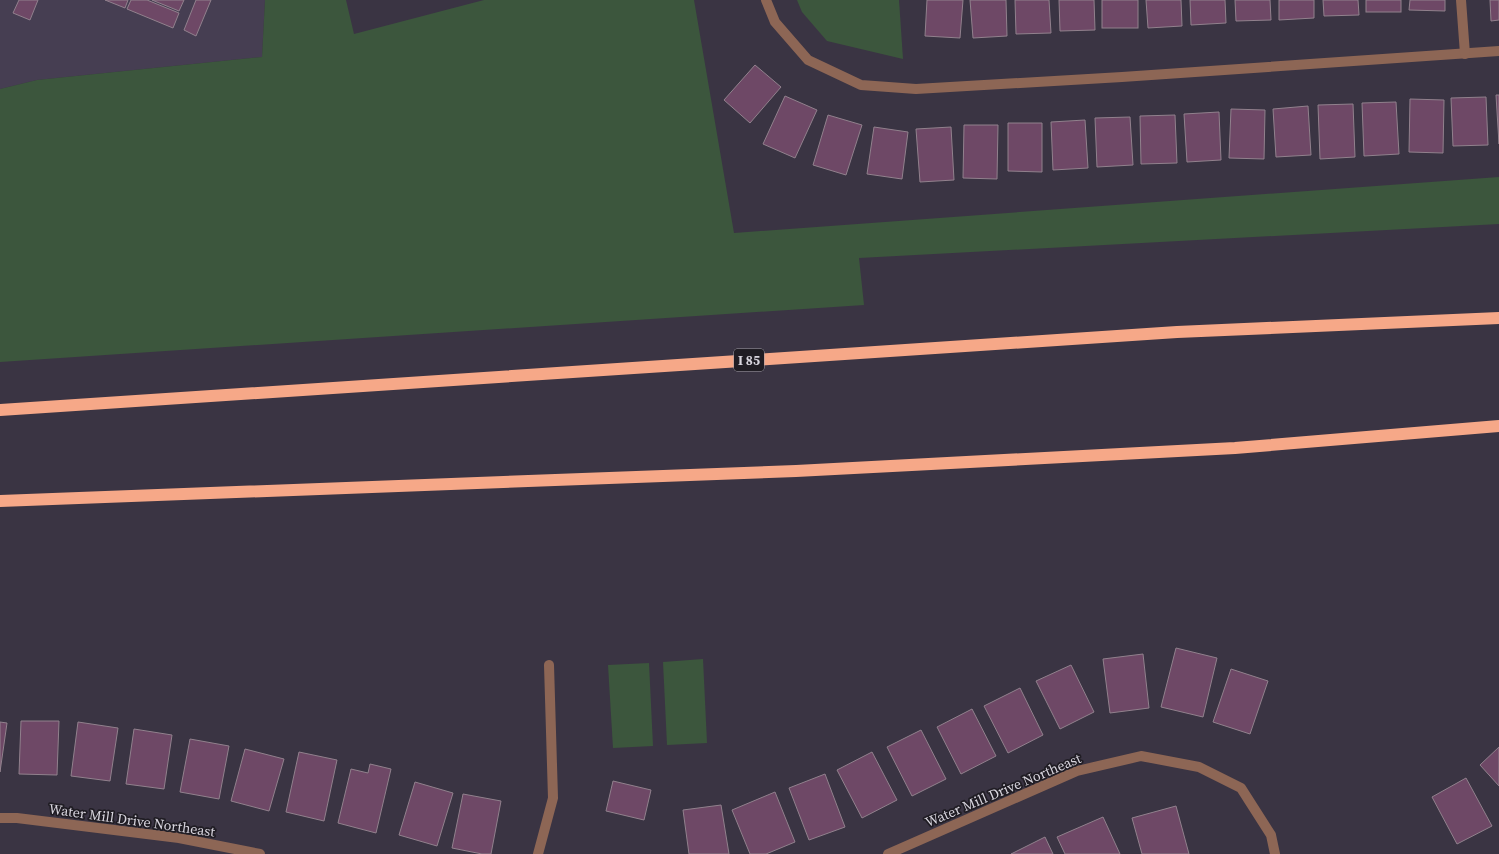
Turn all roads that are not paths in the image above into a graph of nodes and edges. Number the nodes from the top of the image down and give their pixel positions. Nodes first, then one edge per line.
1 (766, 0) edge
2 (1461, 0) edge
3 (1499, 51) edge
4 (1465, 54) junction
5 (1499, 318) edge
6 (0, 410) edge
7 (1499, 426) edge
8 (0, 501) edge
9 (549, 664) dead end
10 (0, 818) edge
11 (260, 854) edge
12 (538, 854) edge
13 (888, 854) edge
14 (1275, 854) edge

1 - 4 street
2 - 4 street
3 - 4 street
5 - 6 highway, I 85
7 - 8 highway
9 - 12 street
10 - 11 street, Water Mill Drive Northeast
13 - 14 street, Water Mill Drive Northeast

